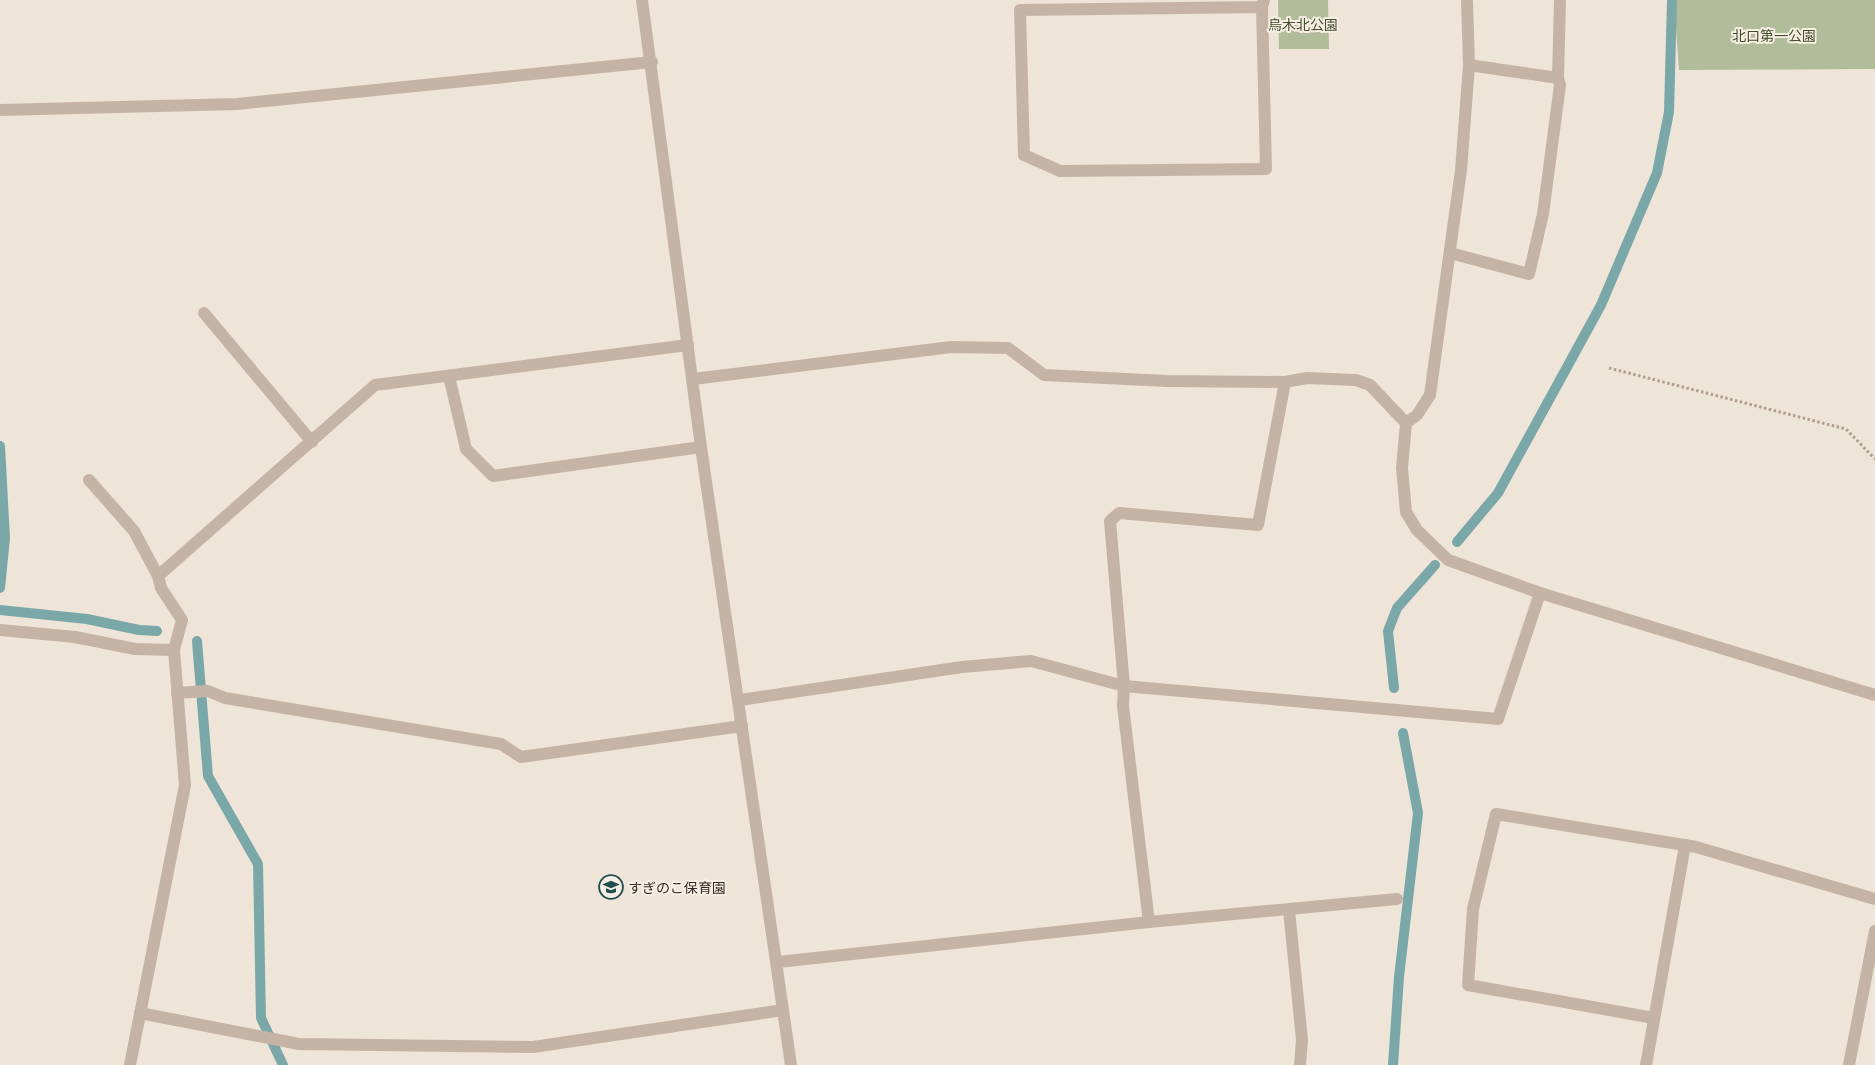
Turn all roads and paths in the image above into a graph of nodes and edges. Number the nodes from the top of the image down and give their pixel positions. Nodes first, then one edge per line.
1 (642, 0) edge
2 (1467, 0) edge
3 (1560, 0) edge
4 (1262, 4) edge
5 (652, 62) junction
6 (1469, 65) junction
7 (1558, 78) junction
8 (0, 110) edge
9 (1450, 253) junction
10 (204, 313) dead end
11 (688, 345) junction
12 (1609, 368) dead end
13 (449, 376) junction
14 (693, 379) junction
15 (1285, 382) junction
16 (1406, 423) junction
17 (312, 442) junction
18 (702, 447) junction
19 (1875, 459) edge
20 (89, 480) dead end
21 (158, 576) junction
22 (1540, 593) junction
23 (0, 630) edge
24 (174, 650) junction
25 (1124, 686) junction
26 (182, 692) junction
27 (1875, 695) edge
28 (740, 700) junction
29 (742, 726) junction
30 (1685, 845) junction
31 (1397, 899) dead end
32 (1875, 899) edge
33 (1290, 910) junction
34 (1150, 922) junction
35 (1875, 931) edge
36 (778, 962) junction
37 (783, 1010) junction
38 (140, 1013) junction
39 (1654, 1018) junction
40 (130, 1065) edge
41 (791, 1065) edge
42 (1300, 1065) edge
43 (1646, 1065) edge
44 (1849, 1065) edge

1 - 5 street
2 - 6 street
3 - 7 street
4 - 4 street
5 - 8 street
5 - 11 street
6 - 7 street
6 - 9 street
7 - 9 street
9 - 16 street
10 - 17 street
11 - 13 street
11 - 14 street
12 - 19 path
13 - 17 street
13 - 18 street
14 - 15 street
14 - 18 street
15 - 16 street
15 - 25 street
16 - 22 street
17 - 21 street
18 - 28 street
20 - 21 street
21 - 24 street
22 - 25 street
22 - 27 street
23 - 24 street
24 - 26 street
25 - 28 street
25 - 34 street
26 - 29 street
26 - 38 street
28 - 29 street
29 - 36 street
30 - 32 street
30 - 39 street
30 - 39 street
31 - 33 street
33 - 34 street
33 - 42 street
34 - 36 street
35 - 44 street
36 - 37 street
37 - 38 street
37 - 41 street
38 - 40 street
39 - 43 street

